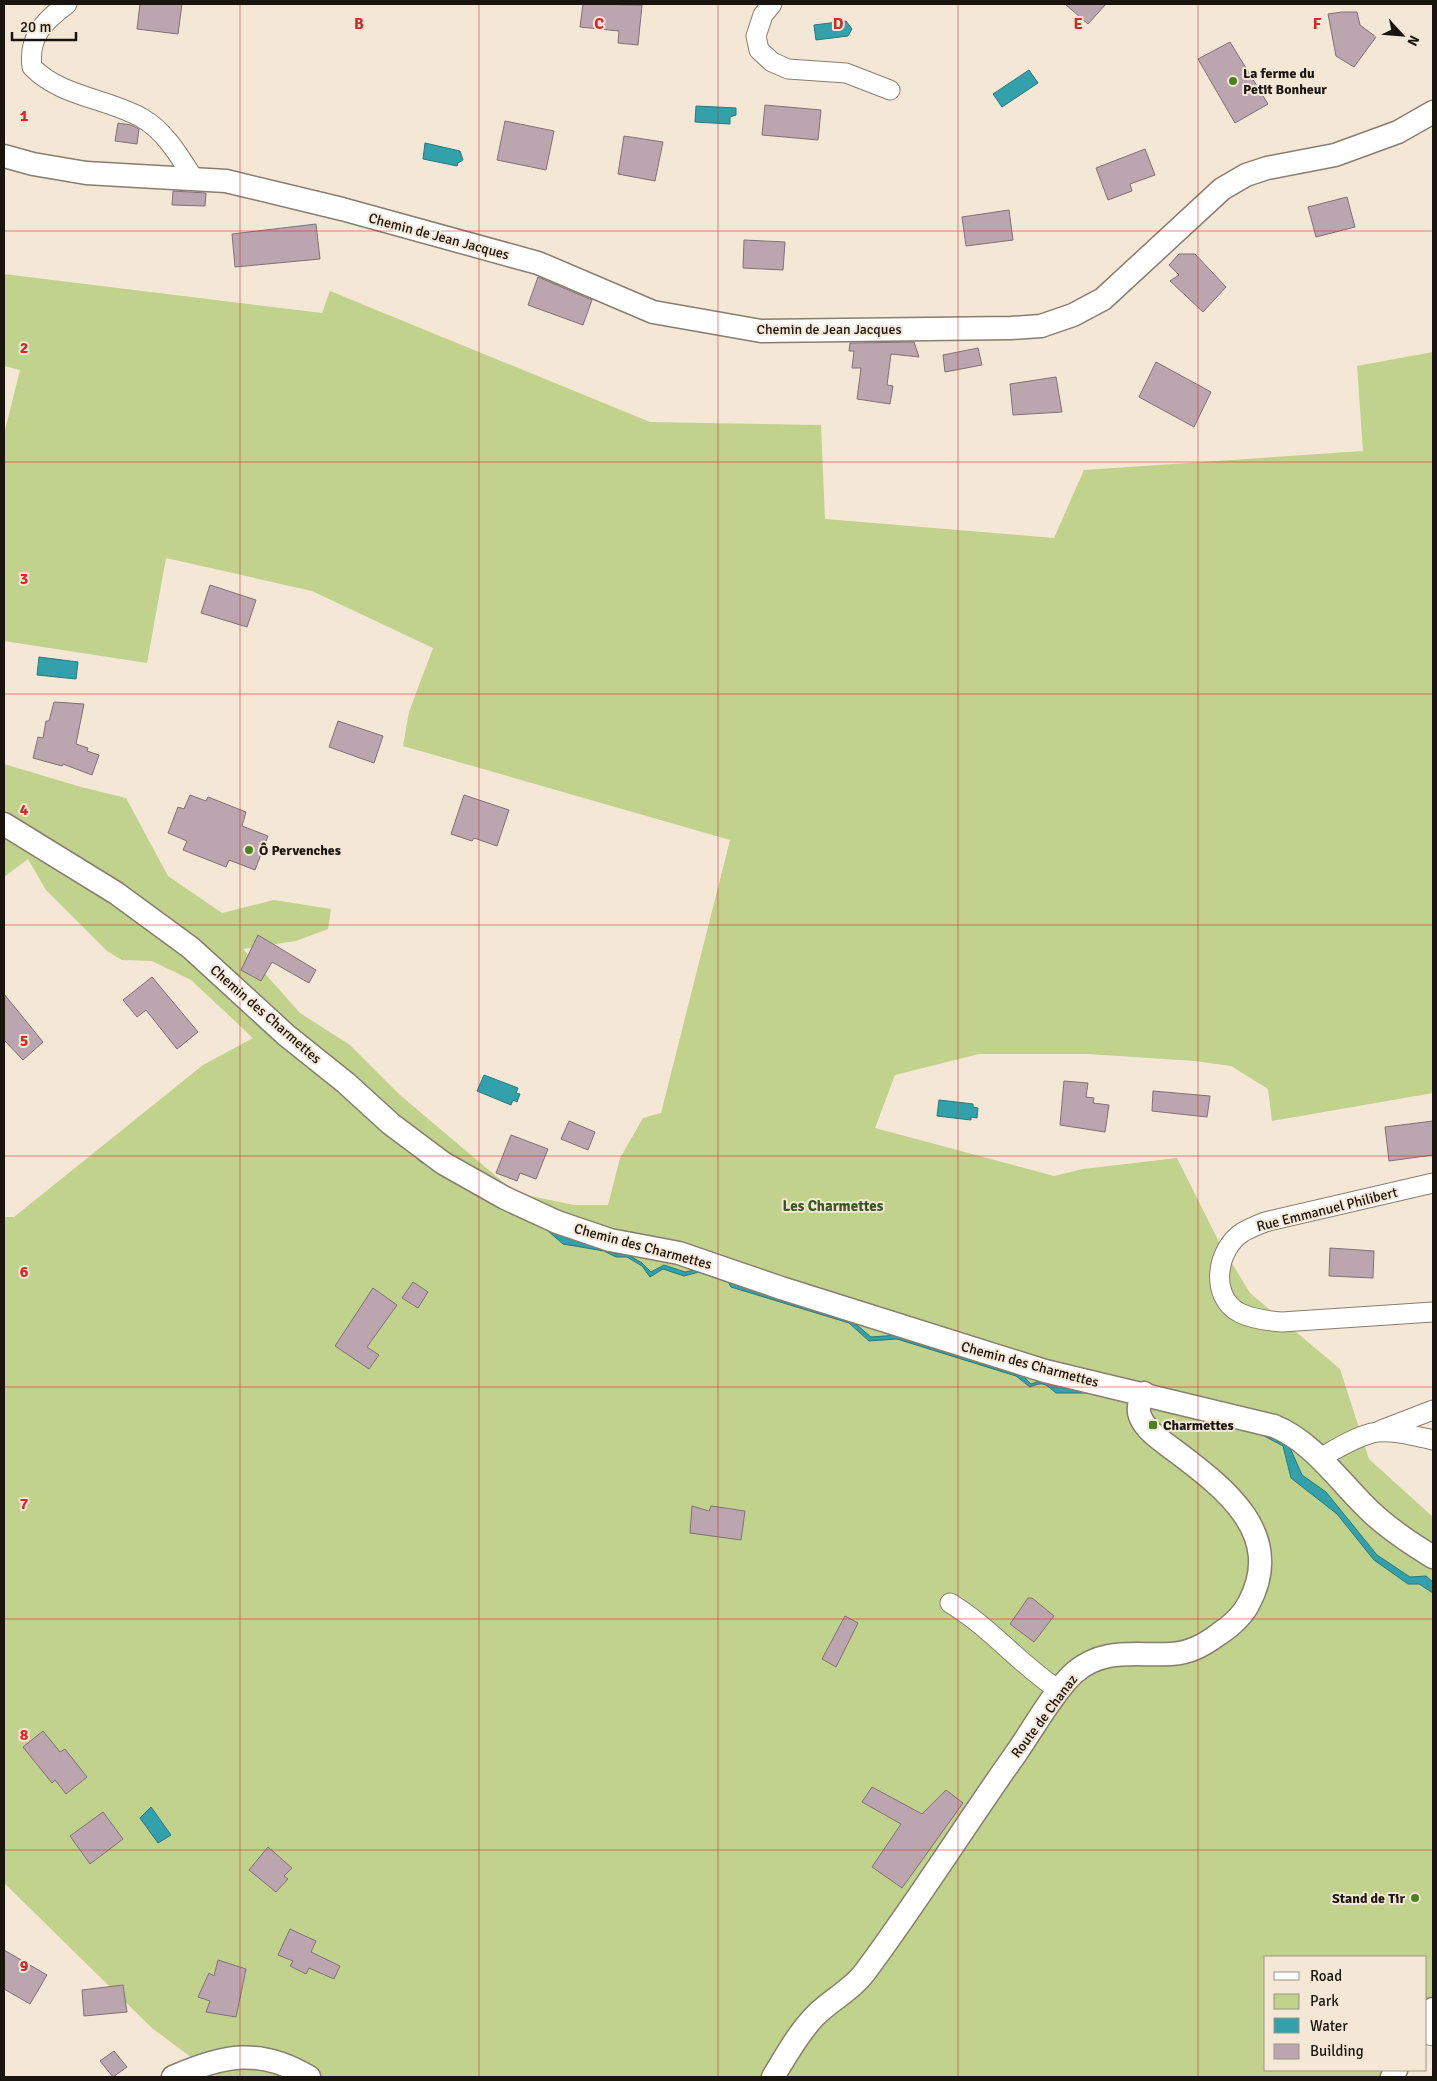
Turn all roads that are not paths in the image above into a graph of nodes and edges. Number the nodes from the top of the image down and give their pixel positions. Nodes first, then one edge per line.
1 (67, 4) edge
2 (772, 4) edge
3 (890, 90) dead end
4 (1433, 112) edge
5 (4, 156) edge
6 (194, 179) junction
7 (4, 824) edge
8 (1433, 1183) edge
9 (1433, 1312) edge
10 (1141, 1400) junction
11 (1433, 1410) edge
12 (1373, 1433) junction
13 (1433, 1440) edge
14 (1320, 1458) junction
15 (1433, 1557) edge
16 (950, 1603) dead end
17 (1060, 1691) junction
18 (1433, 2009) edge
19 (1427, 2020) edge
20 (173, 2077) edge
21 (308, 2077) edge
22 (773, 2077) edge

1 - 6 street
2 - 3 street
4 - 6 street, Chemin de Jean Jacques
5 - 6 street, Chemin de Jean Jacques
7 - 10 street, Chemin des Charmettes
8 - 9 street, Rue Emmanuel Philibert
10 - 14 street, Chemin des Charmettes
10 - 17 street, Route de Chanaz
11 - 12 street
12 - 13 street
12 - 14 street
14 - 15 street, Chemin des Charmettes
16 - 17 street
17 - 22 street, Route de Chanaz
18 - 19 street
20 - 21 street

